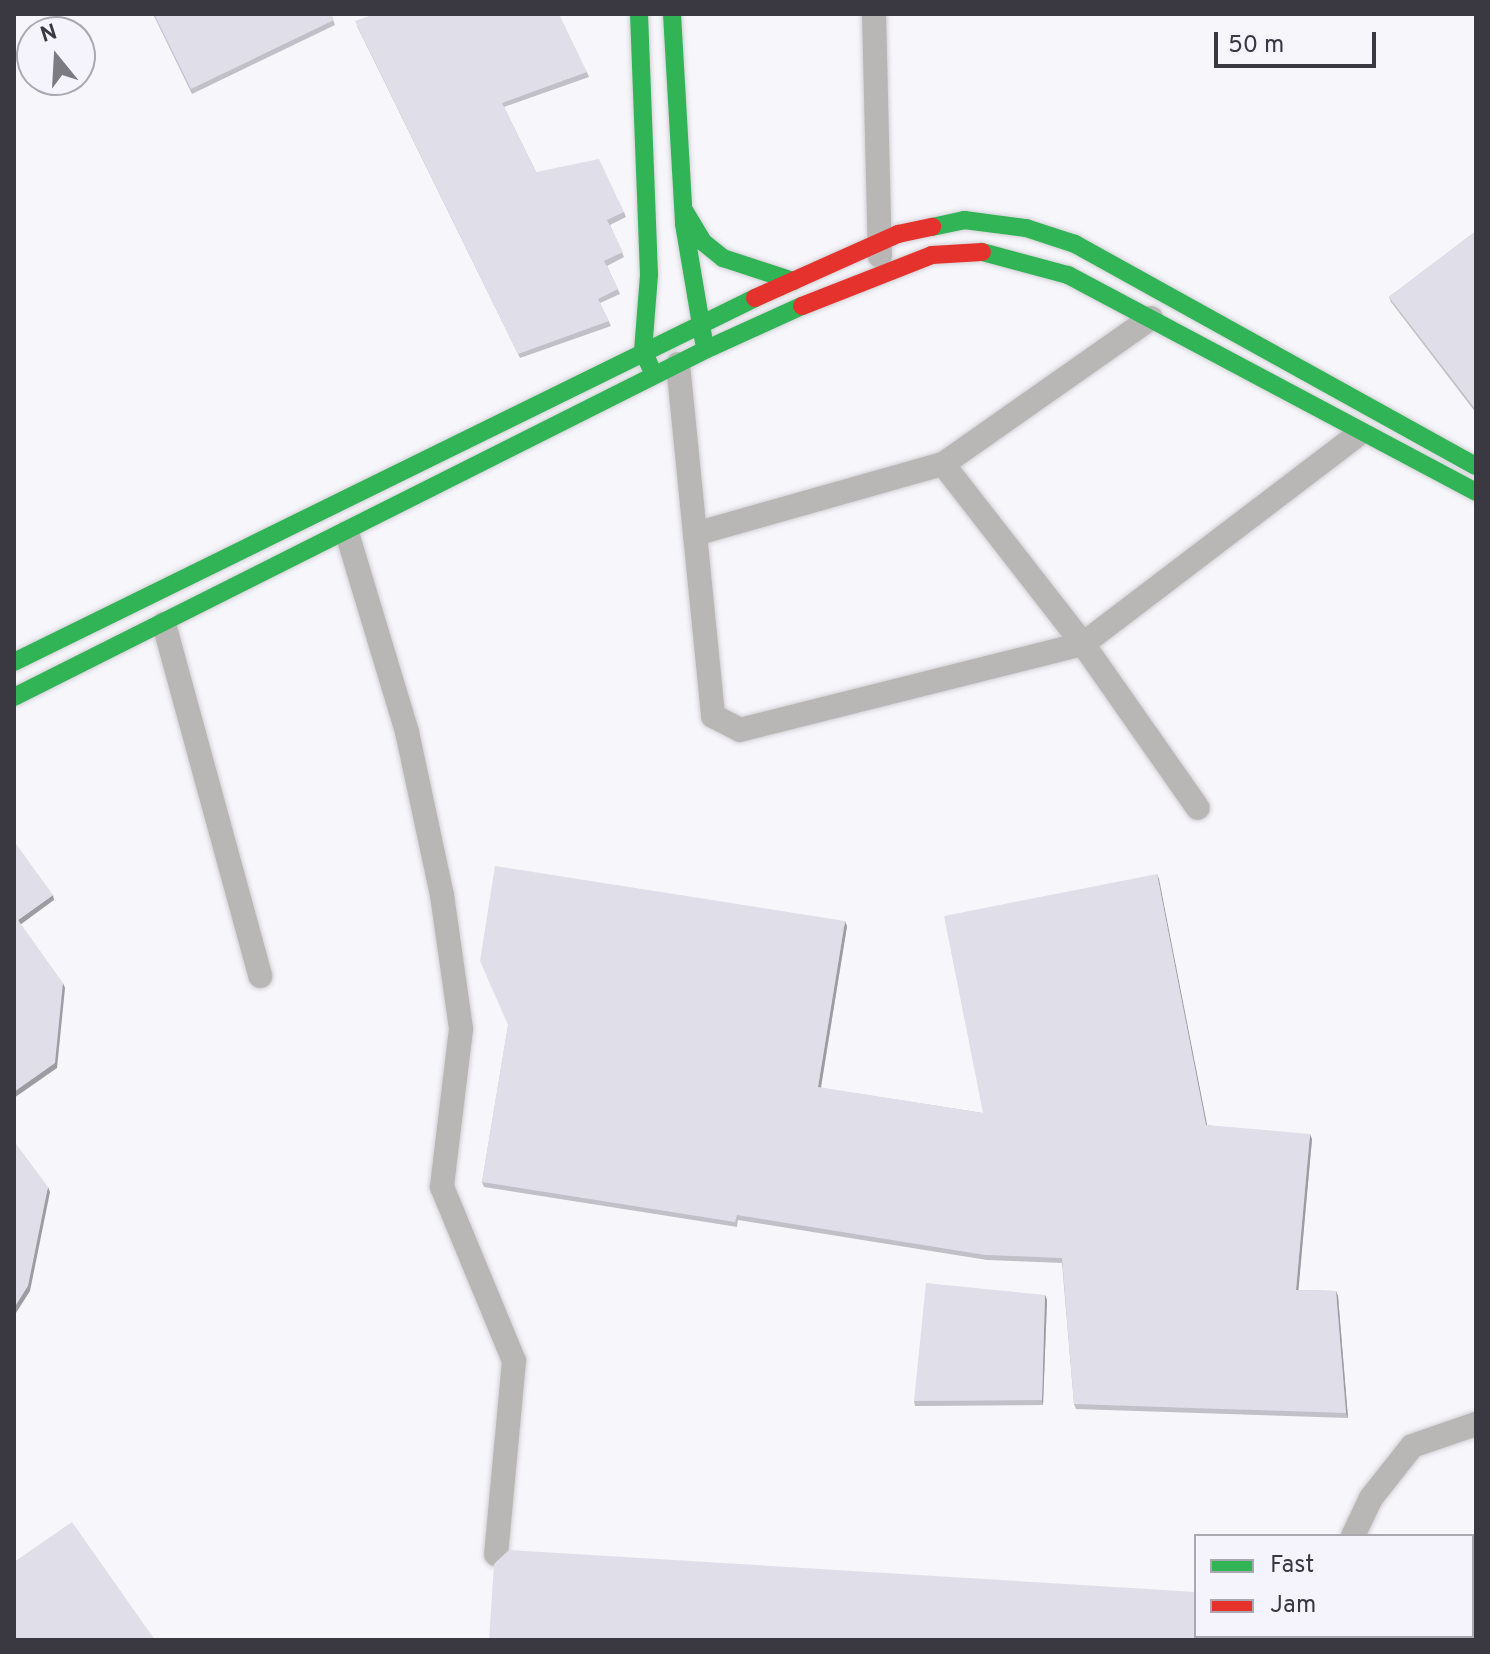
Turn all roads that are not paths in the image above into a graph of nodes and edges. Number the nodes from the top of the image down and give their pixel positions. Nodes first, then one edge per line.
1 (639, 14) edge
2 (672, 14) edge
3 (874, 14) edge
4 (683, 209) junction
5 (880, 242) junction
6 (881, 271) junction
7 (793, 281) junction
8 (1151, 318) junction
9 (697, 324) junction
10 (707, 349) junction
11 (643, 351) junction
12 (678, 364) junction
13 (655, 376) junction
14 (1359, 434) junction
15 (1470, 457) edge
16 (943, 464) junction
17 (1434, 471) junction
18 (1476, 492) edge
19 (347, 533) junction
20 (695, 534) junction
21 (164, 624) junction
22 (1083, 644) junction
23 (14, 662) edge
24 (15, 694) edge
25 (1198, 808) dead end
26 (260, 976) dead end
27 (1476, 1424) edge
28 (1354, 1534) edge
29 (496, 1554) dead end

1 - 11 street
2 - 4 street
3 - 5 street
4 - 7 street
4 - 9 street
5 - 6 street
5 - 7 street
5 - 15 street
6 - 8 street
6 - 10 street
7 - 9 street
8 - 14 street
8 - 16 street
9 - 10 street
9 - 11 street
10 - 12 street
11 - 13 street
11 - 23 street
12 - 13 street
12 - 20 street
13 - 19 street
14 - 17 street
14 - 22 street
15 - 17 street
16 - 20 street
16 - 22 street
17 - 18 street
19 - 21 street
19 - 29 street
20 - 22 street
21 - 24 street
21 - 26 street
22 - 25 street
27 - 28 street

